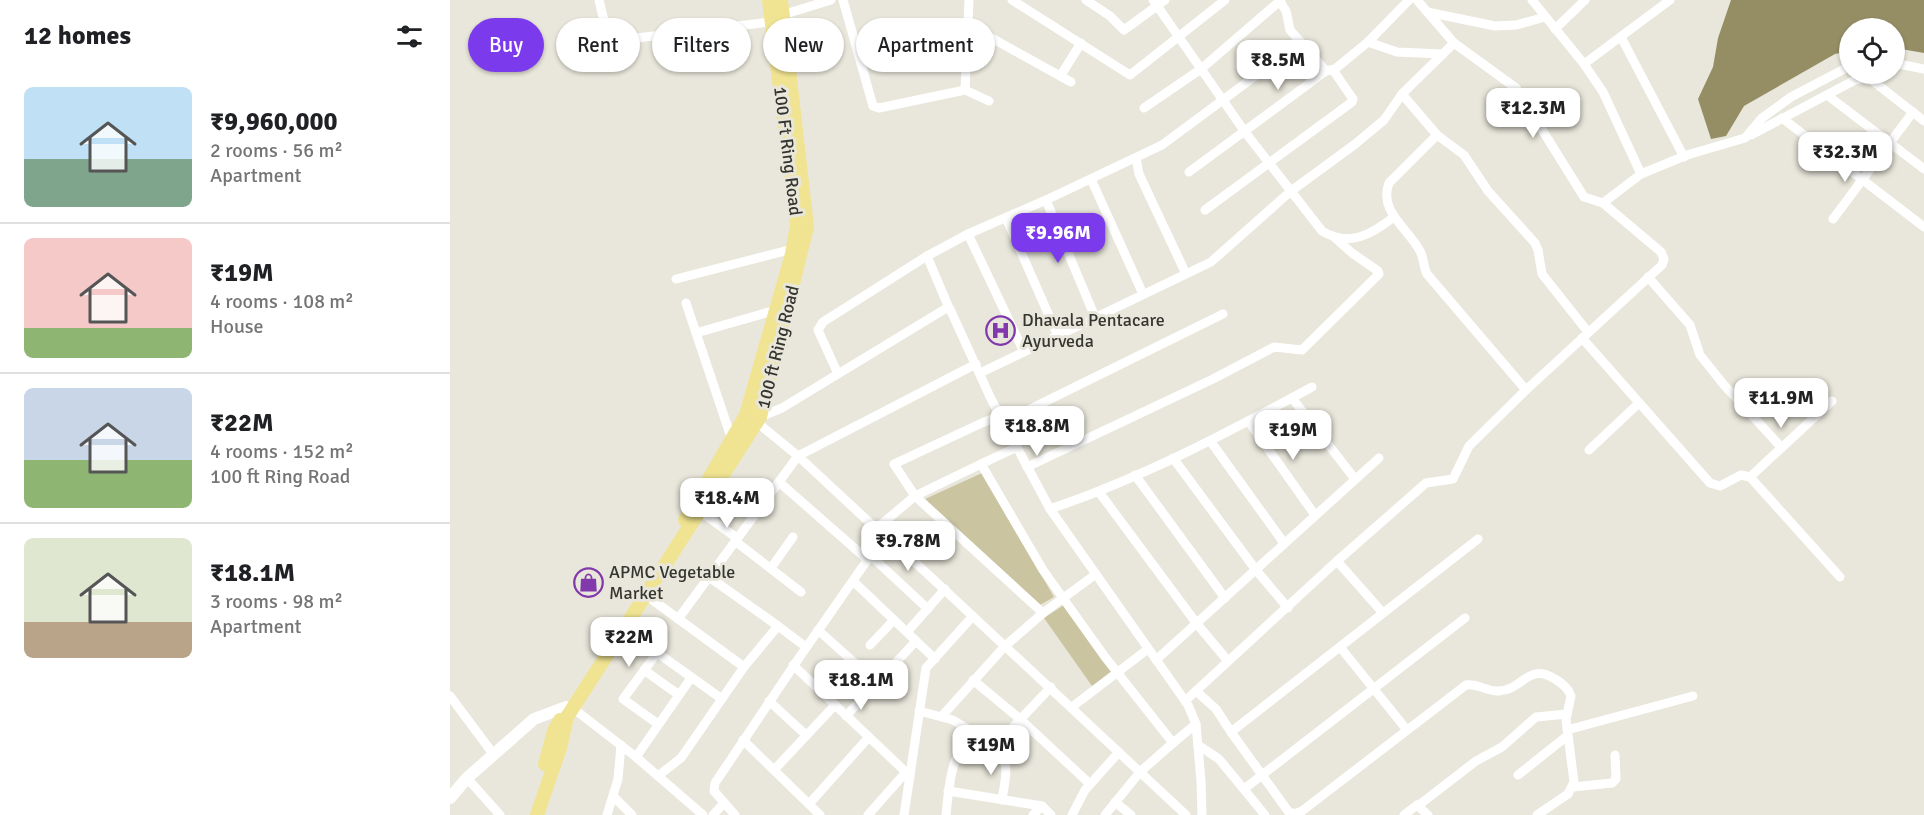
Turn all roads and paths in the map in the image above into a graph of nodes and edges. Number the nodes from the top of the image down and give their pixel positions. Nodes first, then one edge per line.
1 (599, 0) edge
2 (769, 0) edge
3 (781, 0) edge
4 (831, 0) edge
5 (843, 0) edge
6 (969, 0) edge
7 (1012, 0) edge
8 (1086, 0) edge
9 (1225, 0) edge
10 (1280, 0) edge
11 (1409, 0) edge
12 (1417, 0) edge
13 (1532, 0) edge
14 (1585, 0) edge
15 (1670, 0) edge
16 (1158, 2) edge
17 (1427, 12) junction
18 (1545, 17) junction
19 (777, 18) junction
20 (967, 18) edge
21 (763, 20) edge
22 (1555, 29) junction
23 (1180, 37) junction
24 (1621, 37) junction
25 (995, 40) edge
26 (1368, 42) junction
27 (1081, 43) junction
28 (1300, 43) junction
29 (1454, 43) junction
30 (1443, 54) junction
31 (1584, 64) junction
32 (1905, 65) edge
33 (1201, 69) junction
34 (1924, 69) edge
35 (1330, 71) junction
36 (782, 72) edge
37 (785, 72) edge
38 (965, 72) edge
39 (1839, 72) edge
40 (1060, 75) junction
41 (1071, 82) dead end
42 (965, 90) junction
43 (1402, 94) junction
44 (1827, 95) junction
45 (1223, 100) junction
46 (989, 101) dead end
47 (1144, 108) dead end
48 (1913, 112) junction
49 (1782, 118) junction
50 (1924, 121) edge
51 (1245, 132) junction
52 (1437, 135) junction
53 (1744, 138) junction
54 (1890, 143) junction
55 (1684, 157) junction
56 (1136, 158) junction
57 (1269, 162) junction
58 (1924, 169) edge
59 (1189, 172) dead end
60 (1641, 174) junction
61 (1091, 179) junction
62 (1862, 179) junction
63 (1291, 191) junction
64 (1046, 200) junction
65 (1603, 203) junction
66 (1205, 210) dead end
67 (1394, 217) junction
68 (1006, 218) junction
69 (1833, 219) dead end
70 (1924, 227) edge
71 (968, 234) junction
72 (1333, 236) junction
73 (793, 249) junction
74 (927, 256) junction
75 (1186, 274) junction
76 (1648, 277) junction
77 (676, 279) dead end
78 (1143, 294) junction
79 (686, 303) dead end
80 (949, 308) junction
81 (776, 310) junction
82 (1223, 314) dead end
83 (1095, 317) junction
84 (696, 333) junction
85 (1585, 335) junction
86 (1058, 336) junction
87 (1024, 352) junction
88 (978, 368) junction
89 (838, 374) junction
90 (1312, 387) dead end
91 (1526, 390) junction
92 (1292, 398) junction
93 (1832, 401) dead end
94 (1639, 403) junction
95 (1000, 416) junction
96 (754, 418) junction
97 (1248, 422) junction
98 (732, 440) junction
99 (1211, 442) junction
100 (1017, 447) junction
101 (1781, 447) junction
102 (1589, 450) dead end
103 (798, 456) junction
104 (1173, 458) junction
105 (1379, 458) dead end
106 (981, 464) junction
107 (1027, 467) junction
108 (1136, 475) junction
109 (1750, 477) junction
110 (1355, 479) junction
111 (779, 482) junction
112 (1099, 492) junction
113 (915, 495) junction
114 (1050, 509) junction
115 (701, 512) junction
116 (1315, 515) junction
117 (877, 528) junction
118 (884, 536) junction
119 (794, 537) dead end
120 (1478, 539) dead end
121 (736, 540) junction
122 (1284, 543) junction
123 (869, 558) junction
124 (1337, 561) junction
125 (771, 568) junction
126 (1256, 570) junction
127 (1095, 574) junction
128 (709, 577) junction
129 (1840, 577) dead end
130 (853, 580) junction
131 (945, 589) junction
132 (801, 592) dead end
133 (644, 594) junction
134 (1063, 598) junction
135 (1225, 598) junction
136 (1288, 608) junction
137 (928, 609) junction
138 (1043, 613) junction
139 (1383, 614) junction
140 (973, 615) junction
141 (1465, 618) dead end
142 (678, 619) junction
143 (894, 620) junction
144 (1197, 624) junction
145 (778, 626) junction
146 (624, 629) junction
147 (818, 630) junction
148 (907, 632) junction
149 (916, 641) junction
150 (870, 645) dead end
151 (1005, 646) junction
152 (806, 647) junction
153 (1340, 647) junction
154 (1148, 649) junction
155 (657, 653) junction
156 (935, 659) junction
157 (1156, 660) junction
158 (1228, 662) junction
159 (793, 665) junction
160 (744, 667) junction
161 (644, 670) junction
162 (1117, 672) junction
163 (691, 678) junction
164 (974, 680) junction
165 (877, 683) junction
166 (1051, 687) junction
167 (1373, 689) junction
168 (1196, 691) junction
169 (679, 695) junction
170 (450, 696) edge
171 (1693, 696) dead end
172 (722, 699) junction
173 (1185, 700) junction
174 (769, 701) junction
175 (835, 705) junction
176 (1072, 707) junction
177 (570, 708) junction
178 (919, 711) junction
179 (1567, 714) junction
180 (846, 716) junction
181 (942, 716) junction
182 (1020, 719) junction
183 (658, 724) junction
184 (1196, 724) junction
185 (1407, 730) junction
186 (1231, 732) junction
187 (1567, 733) junction
188 (976, 734) junction
189 (806, 735) junction
190 (869, 737) junction
191 (743, 740) junction
192 (1173, 743) junction
193 (621, 745) junction
194 (1198, 745) junction
195 (994, 747) junction
196 (1119, 752) junction
197 (494, 755) junction
198 (1615, 755) dead end
199 (636, 757) junction
200 (774, 770) junction
201 (1140, 772) junction
202 (908, 774) junction
203 (1518, 775) dead end
204 (658, 776) junction
205 (1262, 776) junction
206 (467, 778) junction
207 (1090, 784) junction
208 (1573, 787) junction
209 (1245, 789) junction
210 (948, 791) junction
211 (614, 797) junction
212 (450, 798) edge
213 (1002, 800) junction
214 (1115, 802) junction
215 (724, 803) junction
216 (809, 804) junction
217 (1419, 805) junction
218 (1042, 806) junction
219 (1183, 814) edge
220 (500, 815) edge
221 (531, 815) edge
222 (537, 815) edge
223 (607, 815) edge
224 (632, 815) edge
225 (703, 815) edge
226 (713, 815) edge
227 (735, 815) edge
228 (820, 815) edge
229 (868, 815) edge
230 (904, 815) edge
231 (946, 815) edge
232 (1033, 815) edge
233 (1051, 815) edge
234 (1072, 815) edge
235 (1106, 815) edge
236 (1131, 815) edge
237 (1202, 815) edge
238 (1265, 815) edge
239 (1404, 815) edge
240 (1428, 815) edge
241 (1537, 815) edge

1 - 21 street
2 - 19 main road, 100 Ft Ring Road
3 - 19 main road, 100 ft Ring Road
4 - 19 street
5 - 42 street
6 - 20 street
7 - 27 street
8 - 16 street
9 - 23 street
10 - 28 street
10 - 33 street
11 - 26 street
12 - 17 street
13 - 18 street
14 - 22 street
15 - 24 street
16 - 23 street
17 - 18 street
17 - 29 street
18 - 22 street
22 - 31 street
23 - 27 street
23 - 33 street
24 - 31 street
24 - 55 street
25 - 40 street
26 - 30 street
26 - 35 street
27 - 40 street
28 - 35 street
28 - 45 street
29 - 30 street
29 - 65 street
30 - 43 street
31 - 60 street
32 - 34 street
33 - 45 street
33 - 47 street
35 - 51 street
35 - 57 street
36 - 73 main road, 100 Ft Ring Road
37 - 96 main road, 100 ft Ring Road
38 - 42 street
39 - 53 street
40 - 41 street
42 - 46 street
43 - 52 street
43 - 63 street
44 - 48 street
44 - 49 street
44 - 54 street
45 - 51 street
45 - 56 street
48 - 50 street
48 - 54 street
49 - 53 street
49 - 62 street
51 - 57 street
51 - 59 street
52 - 67 street
52 - 85 street
53 - 55 street
54 - 58 street
54 - 62 street
55 - 60 street
56 - 61 street
56 - 75 street
57 - 63 street
57 - 66 street
60 - 65 street
61 - 64 street
61 - 78 street
62 - 69 street
62 - 70 street
63 - 72 street
63 - 75 street
64 - 68 street
64 - 83 street
65 - 76 street
67 - 72 street
67 - 91 street
68 - 71 street
68 - 86 street
71 - 74 street
71 - 87 street
72 - 107 street
73 - 77 street
73 - 81 main road, 100 Ft Ring Road
74 - 80 street
74 - 89 street
75 - 78 street
76 - 85 street
76 - 101 street
78 - 83 street
79 - 84 street
80 - 88 street
80 - 89 street
81 - 84 street
81 - 96 main road, 100 Ft Ring Road
82 - 95 street
83 - 86 street
84 - 98 street
85 - 91 street
85 - 94 street
86 - 87 street
87 - 88 street
88 - 95 street
88 - 103 street
89 - 96 street
90 - 92 street
91 - 124 street
92 - 97 street
92 - 110 street
93 - 101 street
94 - 102 street
94 - 109 street
95 - 100 street
95 - 113 street
96 - 98 main road, 100 Ft Ring Road
96 - 103 street
96 - 115 main road, 100 ft Ring Road
97 - 99 street
97 - 116 street
98 - 133 main road, 100 Ft Ring Road
99 - 104 street
99 - 122 street
100 - 106 street
100 - 107 street
101 - 109 street
103 - 111 street
103 - 117 street
104 - 108 street
104 - 126 street
105 - 110 street
106 - 113 street
106 - 134 street
107 - 114 street
108 - 112 street
108 - 135 street
109 - 129 street
110 - 116 street
111 - 121 street
111 - 123 street
112 - 114 street
112 - 144 street
113 - 117 street
113 - 138 street
114 - 127 street
115 - 121 street
115 - 133 main road, 100 ft Ring Road
116 - 122 street
117 - 118 street
118 - 123 street
118 - 131 street
119 - 125 street
120 - 139 street
121 - 125 street
121 - 128 street
122 - 126 street
123 - 130 street
123 - 137 street
124 - 136 street
124 - 139 street
125 - 132 street
126 - 135 street
126 - 136 street
127 - 134 street
127 - 154 street
128 - 142 street
128 - 145 street
130 - 143 street
130 - 147 street
131 - 137 street
131 - 140 street
133 - 142 street
133 - 146 main road, 100 ft Ring Road
133 - 177 main road, 100 Ft Ring Road
134 - 138 street
134 - 162 street
135 - 144 street
136 - 158 street
137 - 148 street
138 - 151 street
139 - 153 street
140 - 151 street
140 - 156 street
141 - 167 street
142 - 160 street
143 - 148 street
143 - 150 street
144 - 157 street
144 - 158 street
145 - 152 street
145 - 160 street
146 - 155 street
146 - 177 main road, 100 ft Ring Road
147 - 152 street
147 - 165 street
148 - 149 street
149 - 156 street
149 - 165 street
151 - 164 street
151 - 166 street
152 - 159 street
153 - 167 street
153 - 186 street
154 - 157 street
154 - 162 street
155 - 161 street
155 - 163 street
156 - 178 street
157 - 173 street
158 - 168 street
159 - 174 street
159 - 175 street
160 - 172 street
161 - 169 street
161 - 183 street
162 - 176 street
162 - 192 street
163 - 169 street
163 - 172 street
164 - 181 street
164 - 182 street
165 - 180 street
166 - 176 street
166 - 182 street
167 - 185 street
167 - 205 street
168 - 173 street
168 - 186 street
169 - 183 street
170 - 197 street
171 - 187 street
172 - 204 street
173 - 184 street
174 - 189 street
174 - 191 street
175 - 180 street
175 - 189 street
176 - 196 street
177 - 193 street
177 - 197 street
177 - 221 main road, 100 Ft Ring Road
177 - 222 main road, 100 ft Ring Road
178 - 181 street
178 - 202 street
179 - 185 street
179 - 187 street
179 - 217 street
180 - 190 street
181 - 188 street
182 - 195 street
182 - 207 street
183 - 199 street
184 - 192 street
184 - 194 street
185 - 205 street
186 - 205 street
187 - 203 street
187 - 208 street
188 - 195 street
188 - 210 street
189 - 200 street
190 - 202 street
190 - 216 street
191 - 200 street
191 - 215 street
192 - 201 street
193 - 199 street
193 - 211 street
194 - 209 street
194 - 237 street
195 - 213 street
196 - 201 street
196 - 207 street
197 - 206 street
198 - 208 street
199 - 204 street
200 - 216 street
201 - 214 street
201 - 219 street
202 - 229 street
202 - 230 street
204 - 225 street
205 - 209 street
206 - 212 street
206 - 220 street
207 - 234 street
208 - 241 street
209 - 238 street
210 - 213 street
210 - 231 street
211 - 223 street
211 - 224 street
213 - 218 street
214 - 235 street
214 - 236 street
215 - 226 street
215 - 227 street
216 - 228 street
217 - 239 street
217 - 240 street
218 - 232 street
218 - 233 street

